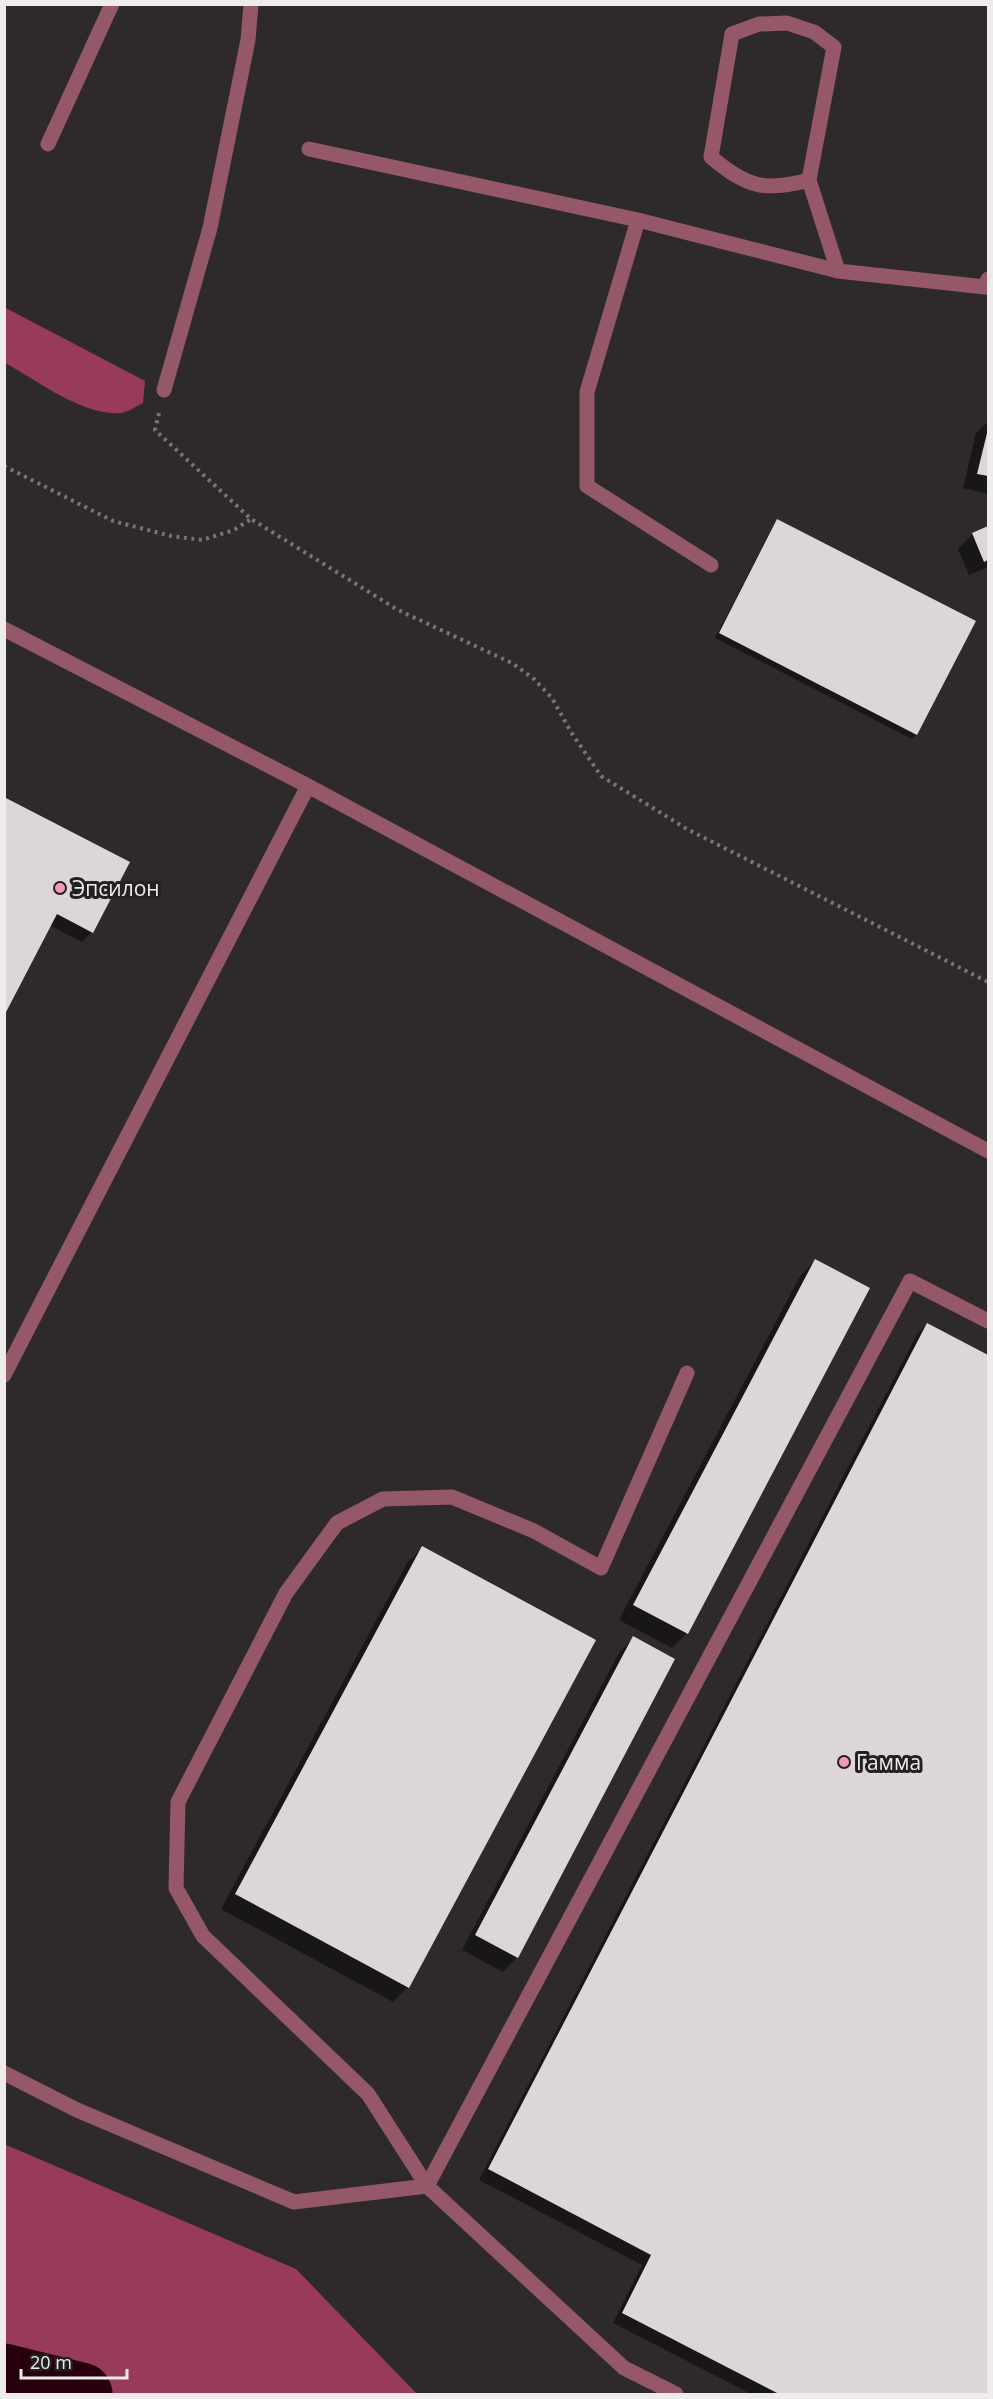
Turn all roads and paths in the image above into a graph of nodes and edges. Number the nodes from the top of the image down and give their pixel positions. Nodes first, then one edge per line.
1 (112, 4) edge
2 (251, 4) edge
3 (48, 144) dead end
4 (309, 149) dead end
5 (809, 180) junction
6 (638, 220) junction
7 (838, 272) junction
8 (988, 279) edge
9 (164, 390) joint
10 (4, 466) edge
11 (251, 519) junction
12 (711, 565) dead end
13 (4, 629) edge
14 (308, 786) junction
15 (988, 982) edge
16 (988, 1151) edge
17 (988, 1321) edge
18 (687, 1373) dead end
19 (4, 1375) edge
20 (4, 2073) edge
21 (428, 2186) junction
22 (676, 2394) edge

1 - 3 lane
2 - 9 lane
4 - 6 lane
5 - 5 lane
5 - 7 lane
6 - 7 lane
6 - 12 lane
7 - 8 lane
9 - 11 path
10 - 11 path
11 - 15 path
13 - 14 lane
14 - 16 lane
14 - 19 lane
17 - 21 lane
18 - 21 lane
20 - 21 lane
21 - 22 lane

